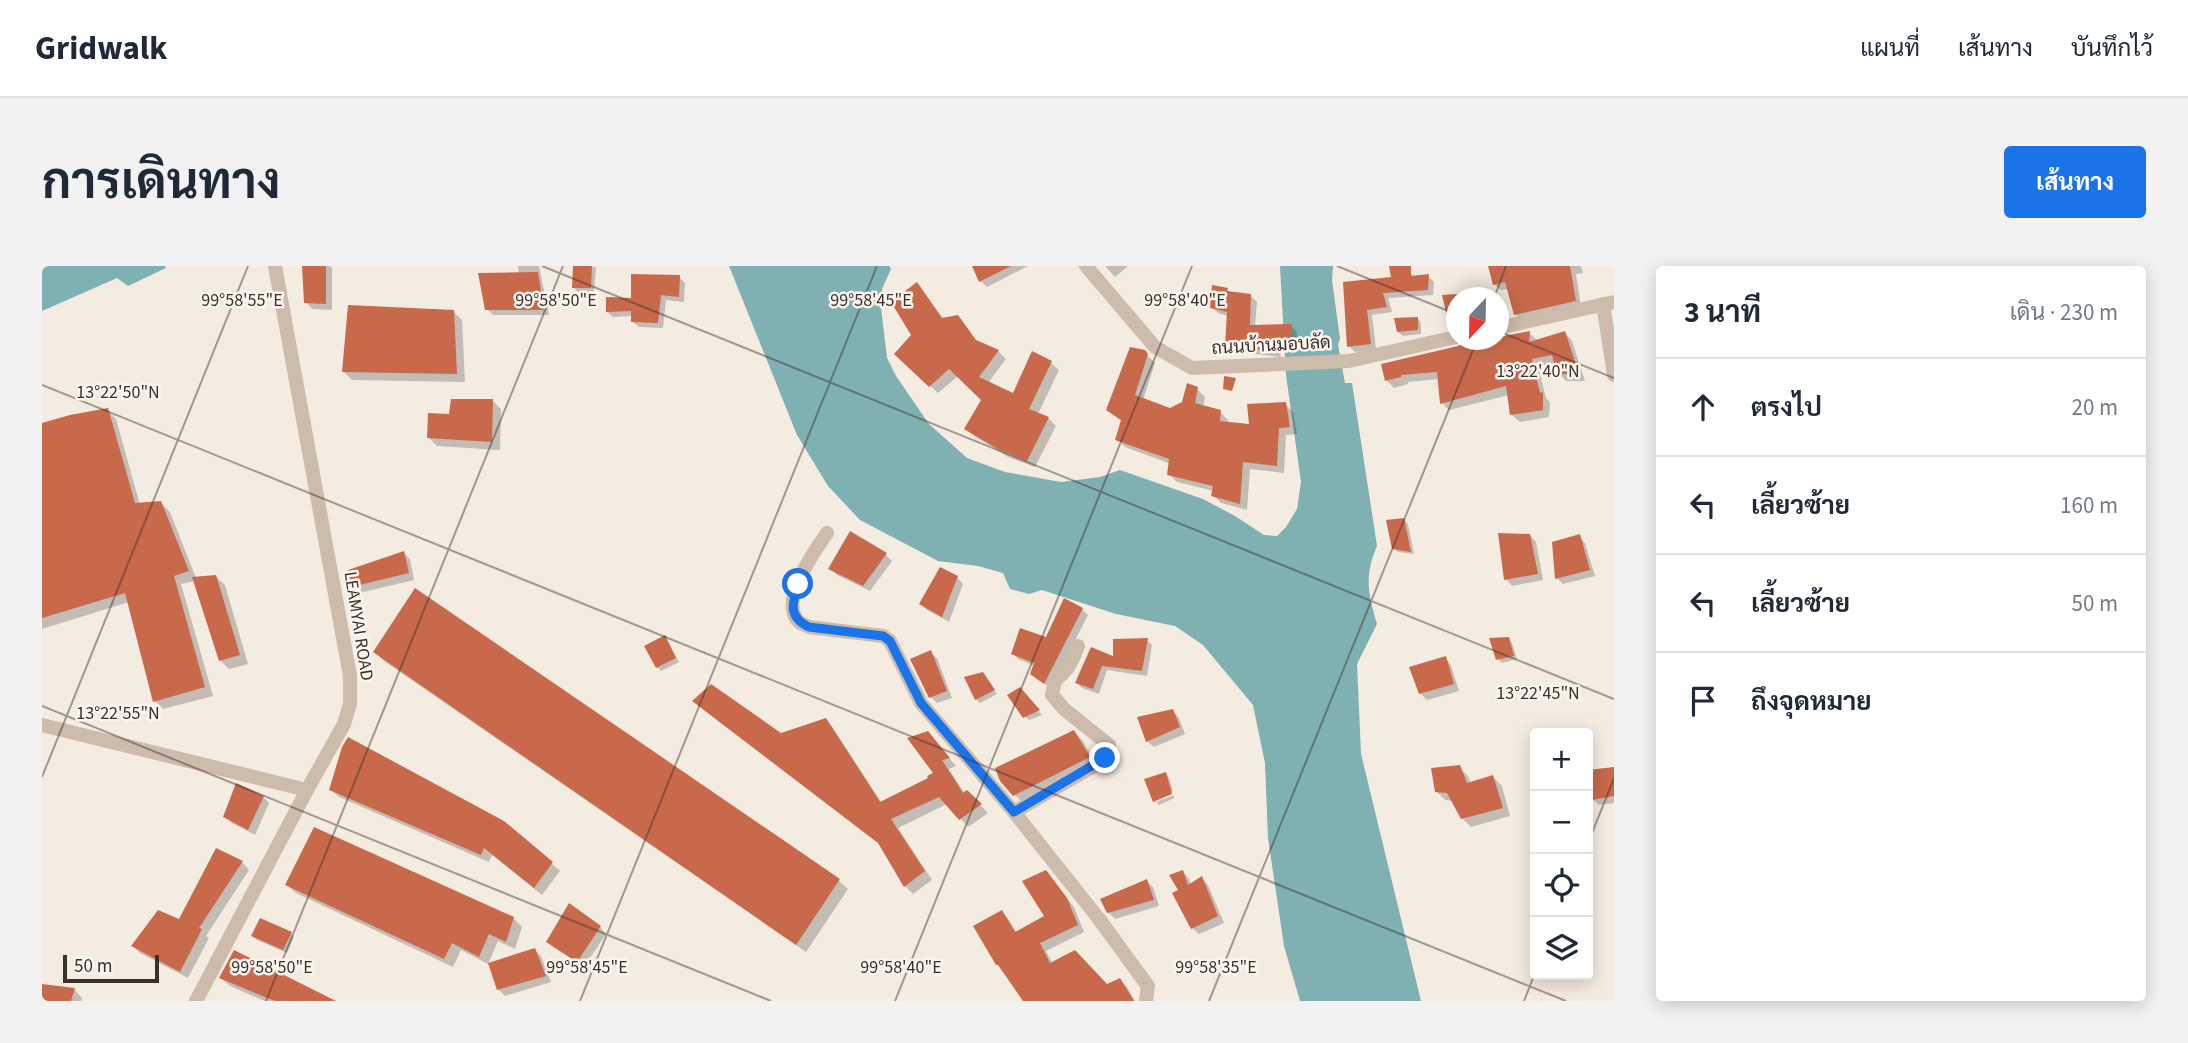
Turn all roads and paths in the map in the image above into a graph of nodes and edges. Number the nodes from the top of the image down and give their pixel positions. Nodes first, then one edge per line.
1 (275, 266) edge
2 (1086, 266) edge
3 (1609, 303) edge
4 (1509, 326) edge
5 (1446, 339) edge
6 (1614, 375) edge
7 (827, 533) dead end
8 (1078, 646) dead end
9 (42, 725) edge
10 (307, 790) junction
11 (1014, 812) junction
12 (196, 1001) edge
13 (1146, 1001) edge

1 - 10 street, LEAMYAI ROAD
2 - 5 street, ถนนบ้านมอบลัด
3 - 4 street
3 - 6 street
7 - 11 street
8 - 11 street
9 - 10 street
10 - 12 street, LEAMYAI ROAD
11 - 13 street

